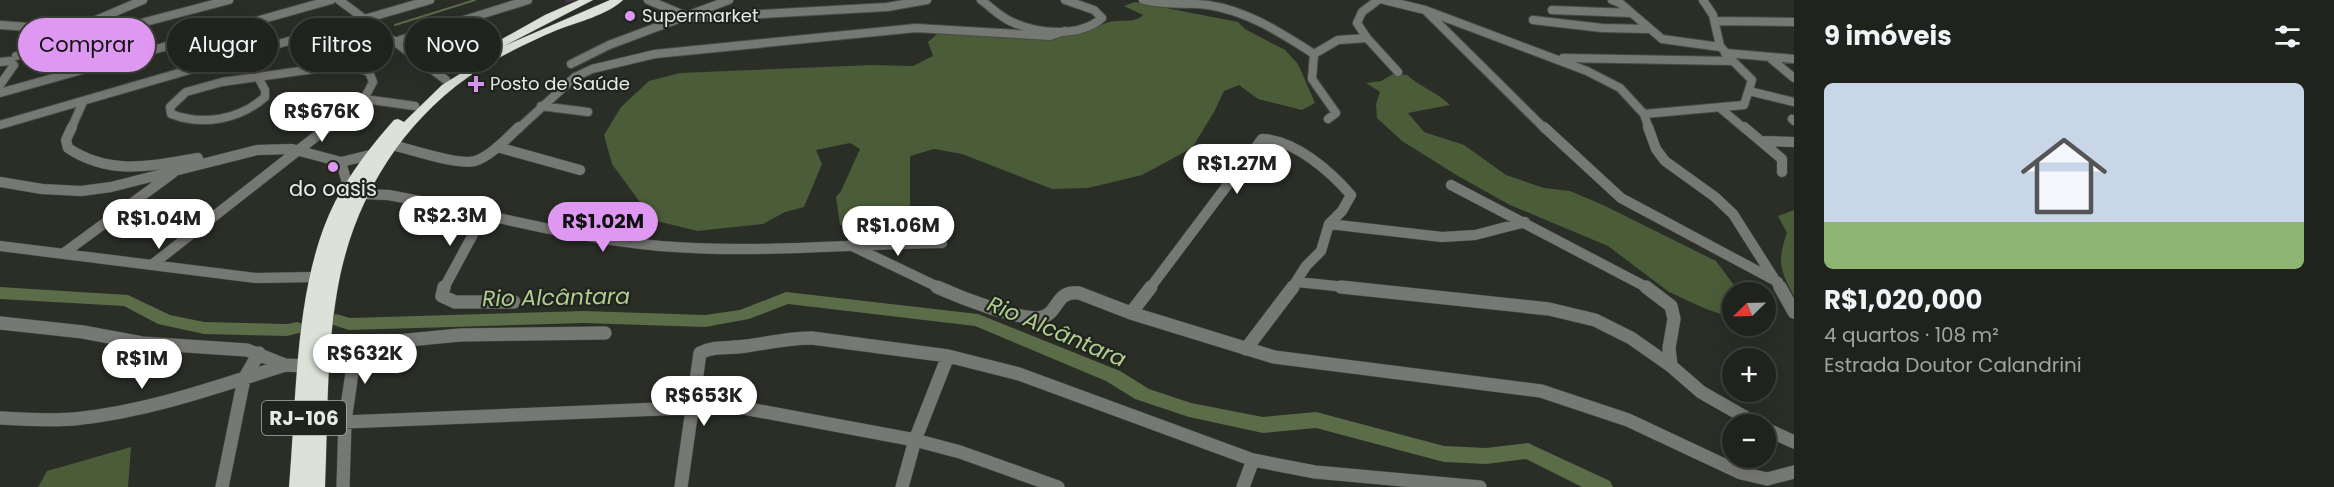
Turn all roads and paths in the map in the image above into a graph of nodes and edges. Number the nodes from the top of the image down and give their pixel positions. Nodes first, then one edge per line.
1 (135, 0) edge
2 (142, 0) edge
3 (229, 0) edge
4 (331, 0) edge
5 (339, 0) edge
6 (430, 0) edge
7 (528, 0) edge
8 (590, 0) edge
9 (648, 0) edge
10 (729, 0) edge
11 (840, 0) edge
12 (927, 0) edge
13 (981, 0) edge
14 (1065, 0) edge
15 (1143, 0) edge
16 (1378, 0) edge
17 (1384, 0) edge
18 (1612, 0) edge
19 (1703, 0) edge
20 (615, 2) edge
21 (855, 9) junction
22 (1425, 10) junction
23 (1552, 10) dead end
24 (1631, 13) junction
25 (682, 16) junction
26 (98, 18) edge
27 (365, 18) edge
28 (369, 18) edge
29 (1533, 20) dead end
30 (1715, 21) junction
31 (1794, 22) edge
32 (0, 25) edge
33 (18, 26) edge
34 (1650, 29) junction
35 (1065, 31) junction
36 (393, 38) edge
37 (1367, 38) junction
38 (290, 41) edge
39 (397, 41) junction
40 (1723, 50) junction
41 (1314, 54) junction
42 (1554, 58) junction
43 (1770, 58) junction
44 (7, 60) edge
45 (1793, 60) edge
46 (1733, 62) junction
47 (571, 64) dead end
48 (1398, 72) dead end
49 (258, 76) junction
50 (1794, 78) edge
51 (446, 80) junction
52 (0, 85) edge
53 (1749, 91) junction
54 (0, 93) edge
55 (364, 99) junction
56 (83, 102) junction
57 (1794, 102) edge
58 (416, 106) junction
59 (541, 106) junction
60 (1720, 108) junction
61 (588, 112) dead end
62 (1644, 114) junction
63 (1328, 119) dead end
64 (0, 125) edge
65 (1762, 141) junction
66 (1794, 142) edge
67 (392, 145) junction
68 (497, 147) junction
69 (257, 150) junction
70 (297, 151) junction
71 (370, 155) junction
72 (341, 162) junction
73 (177, 170) junction
74 (580, 170) dead end
75 (1782, 172) dead end
76 (0, 182) edge
77 (1451, 185) dead end
78 (355, 192) junction
79 (484, 214) junction
80 (1526, 222) junction
81 (1329, 224) junction
82 (942, 243) dead end
83 (850, 245) junction
84 (0, 246) edge
85 (64, 253) junction
86 (153, 264) junction
87 (316, 278) junction
88 (1297, 282) junction
89 (1778, 282) junction
90 (321, 294) junction
91 (514, 302) dead end
92 (1794, 312) edge
93 (1131, 313) junction
94 (0, 323) edge
95 (605, 333) dead end
96 (1246, 349) junction
97 (259, 353) junction
98 (312, 354) junction
99 (948, 356) junction
100 (285, 365) junction
101 (1671, 366) junction
102 (244, 379) junction
103 (691, 408) junction
104 (1740, 414) edge
105 (0, 418) edge
106 (345, 421) junction
107 (320, 423) junction
108 (1776, 434) edge
109 (915, 440) junction
110 (1794, 442) edge
111 (1253, 460) junction
112 (1794, 472) edge
113 (222, 487) edge
114 (299, 487) edge
115 (315, 487) edge
116 (343, 487) edge
117 (681, 487) edge
118 (902, 487) edge
119 (1058, 487) edge
120 (1243, 487) edge
121 (1480, 487) edge

1 - 2 street
2 - 26 street
3 - 44 street
4 - 54 street
5 - 27 street
6 - 28 street
7 - 39 street
8 - 20 highway
8 - 51 highway, RJ-106
9 - 25 street
10 - 25 street
11 - 21 street
12 - 21 street
13 - 35 street
14 - 35 street
15 - 41 street
16 - 37 street
17 - 22 street
18 - 24 street
19 - 30 street
20 - 67 highway, RJ-106
21 - 25 street
22 - 42 street
22 - 89 street
23 - 24 street
24 - 34 street
25 - 47 street
29 - 34 street
30 - 31 street
30 - 40 street
32 - 33 street
34 - 40 street
35 - 59 street
36 - 39 street
37 - 41 street
37 - 48 street
38 - 56 street
39 - 51 street
40 - 43 street
40 - 46 street
41 - 63 street
42 - 46 street
42 - 62 street
43 - 45 street
43 - 50 street
44 - 52 street
46 - 53 street
49 - 49 street
49 - 55 street
51 - 58 highway, RJ-106
53 - 57 street
53 - 60 street
55 - 58 street
55 - 70 street
56 - 64 street
56 - 69 street
58 - 71 highway, RJ-106
59 - 61 street
59 - 68 street
60 - 62 street
60 - 65 street
62 - 89 street
65 - 66 street
65 - 75 street
67 - 68 street
67 - 78 highway, RJ-106
68 - 74 street
69 - 70 street
69 - 73 street
70 - 72 street
70 - 86 street
71 - 72 street
71 - 78 highway, RJ-106
72 - 78 street
73 - 76 street
73 - 85 street
77 - 80 street
78 - 79 street
78 - 87 highway, RJ-106
78 - 90 highway, RJ-106
79 - 83 street
79 - 91 street
80 - 81 street
80 - 101 street
81 - 88 street
81 - 93 street
82 - 83 street
83 - 93 street
84 - 85 street
85 - 86 street
86 - 87 street
87 - 90 highway, RJ-106
88 - 96 street
88 - 101 street
89 - 92 street
90 - 98 highway, RJ-106
93 - 96 street
94 - 97 street
95 - 106 street
96 - 112 street
97 - 100 street
97 - 102 street
98 - 100 street
98 - 107 highway, RJ-106
98 - 114 highway, RJ-106
99 - 103 street
99 - 109 street
99 - 111 street
100 - 102 street
101 - 104 street
102 - 105 street
102 - 113 street
103 - 106 street
103 - 109 street
103 - 117 street
106 - 107 street
106 - 116 street
107 - 115 highway, RJ-106
108 - 110 street
109 - 118 street
109 - 119 street
111 - 120 street
111 - 121 street

